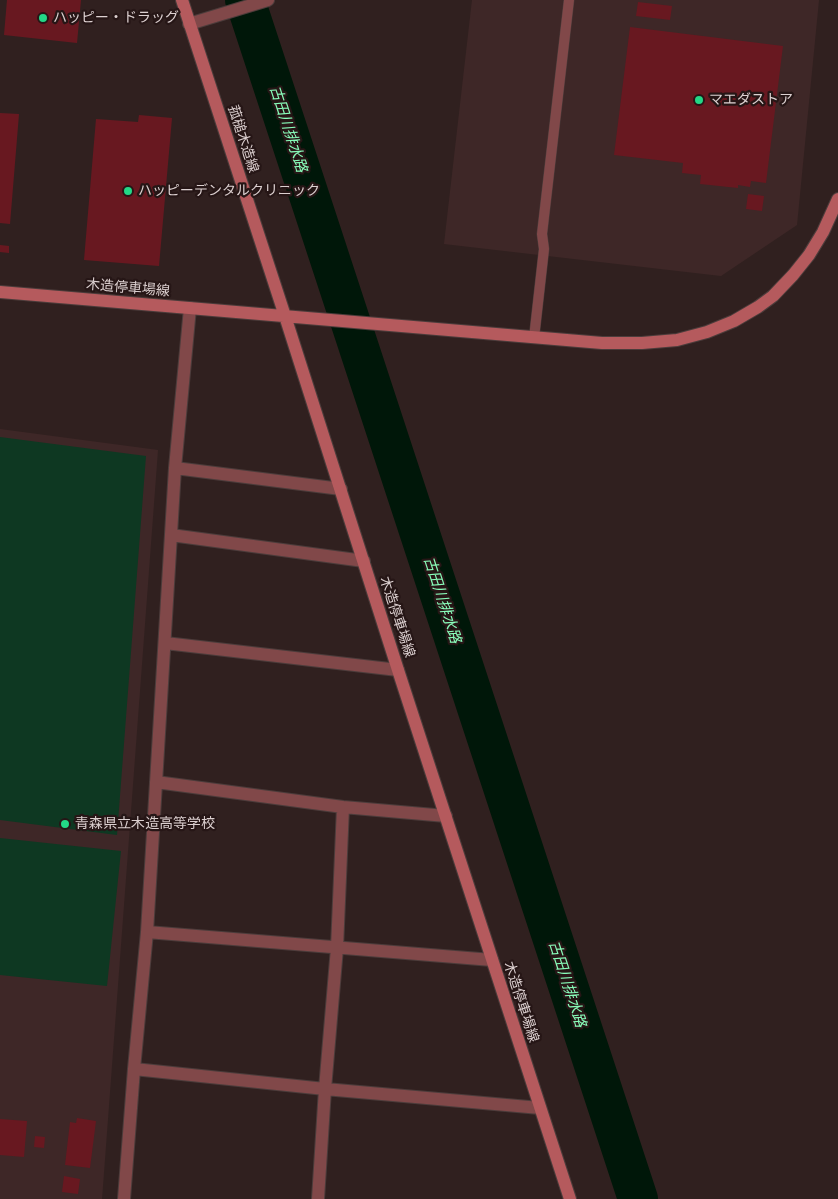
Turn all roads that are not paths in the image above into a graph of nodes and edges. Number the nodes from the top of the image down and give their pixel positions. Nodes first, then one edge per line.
1 (182, 0) edge
2 (267, 0) edge
3 (569, 0) edge
4 (190, 24) junction
5 (838, 198) edge
6 (0, 292) edge
7 (190, 308) junction
8 (286, 316) junction
9 (534, 338) junction
10 (175, 468) junction
11 (342, 489) junction
12 (171, 535) junction
13 (364, 561) junction
14 (164, 643) junction
15 (398, 670) junction
16 (156, 782) junction
17 (343, 806) junction
18 (446, 816) junction
19 (148, 932) junction
20 (337, 948) junction
21 (492, 960) junction
22 (134, 1069) junction
23 (325, 1089) junction
24 (540, 1108) junction
25 (124, 1199) edge
26 (318, 1199) edge
27 (570, 1199) edge

1 - 4 main road, 菰槌木造線
2 - 4 street
3 - 9 lane
4 - 8 main road, 菰槌木造線
5 - 9 main road
6 - 7 main road, 木造停車場線
7 - 8 main road, 木造停車場線
7 - 10 street
8 - 9 main road
8 - 11 main road, 木造停車場線
10 - 11 street
10 - 12 street
11 - 13 main road, 木造停車場線
12 - 13 street
12 - 14 street
13 - 15 main road, 木造停車場線
14 - 15 street
14 - 16 street
15 - 18 main road, 木造停車場線
16 - 17 street
16 - 19 street
17 - 18 street
17 - 20 street
18 - 21 main road, 木造停車場線
19 - 20 street
19 - 22 street
20 - 21 street
20 - 23 street
21 - 24 main road, 木造停車場線
22 - 23 street
22 - 25 street
23 - 24 street
23 - 26 street
24 - 27 main road, 木造停車場線

